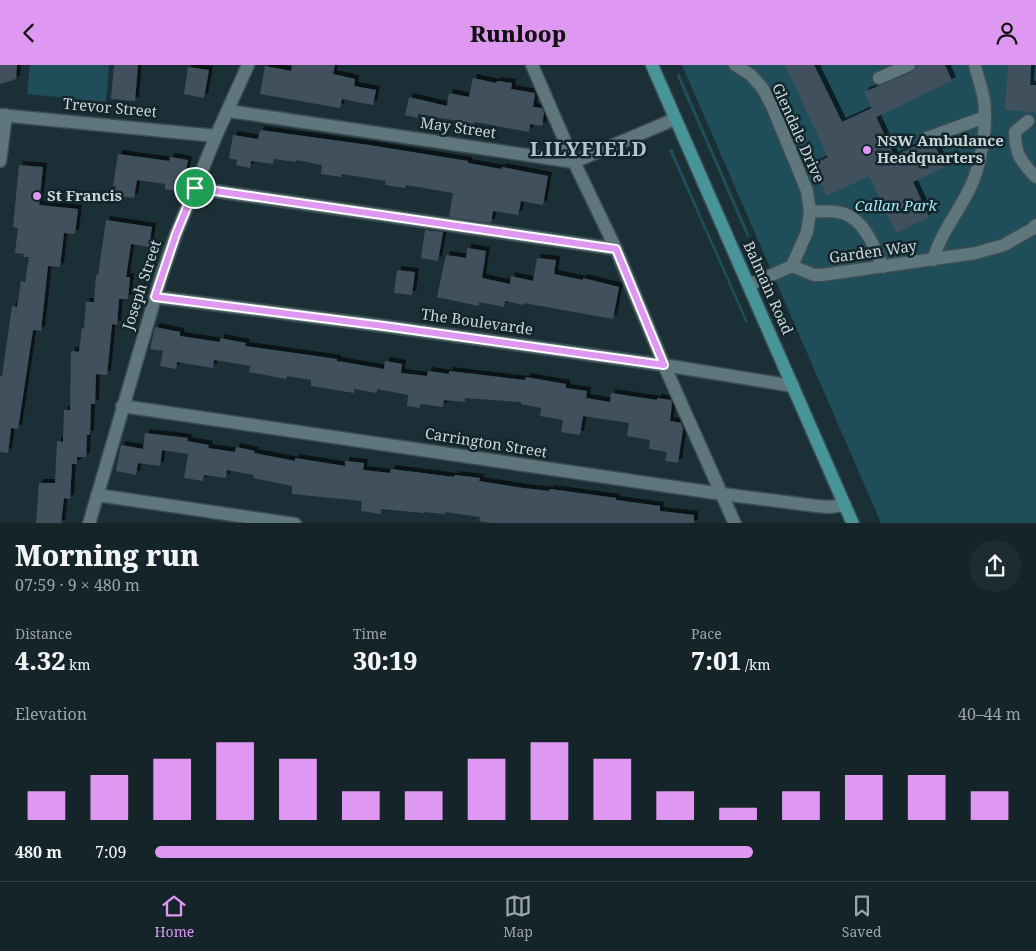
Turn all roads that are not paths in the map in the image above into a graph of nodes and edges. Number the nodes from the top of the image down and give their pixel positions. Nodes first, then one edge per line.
1 (248, 65) edge
2 (532, 65) edge
3 (735, 65) edge
4 (909, 65) edge
5 (974, 65) edge
6 (656, 66) edge
7 (879, 78) dead end
8 (228, 111) junction
9 (3, 115) edge
10 (985, 117) junction
11 (675, 119) junction
12 (1028, 121) dead end
13 (216, 136) junction
14 (927, 138) dead end
15 (0, 161) edge
16 (574, 162) junction
17 (1036, 177) edge
18 (195, 188) junction
19 (810, 212) junction
20 (1036, 225) edge
21 (616, 249) junction
22 (933, 260) junction
23 (792, 266) junction
24 (883, 267) junction
25 (749, 285) junction
26 (155, 297) junction
27 (664, 365) junction
28 (793, 386) junction
29 (122, 406) junction
30 (97, 495) junction
31 (722, 495) junction
32 (845, 505) junction
33 (89, 523) edge
34 (295, 523) edge
35 (735, 523) edge
36 (853, 523) edge

1 - 8 street, Joseph Street
2 - 16 street
3 - 19 street, Glendale Drive
4 - 7 street
5 - 10 street, Garden Way
6 - 11 main road, Balmain Road
8 - 13 street, Joseph Street
8 - 16 street, May Street
9 - 13 street, Trevor Street
9 - 15 street
10 - 14 street
10 - 22 street, Garden Way
11 - 16 street
11 - 25 main road, Balmain Road
12 - 17 street
13 - 18 street, Joseph Street
16 - 21 street
18 - 21 street
18 - 26 street, Joseph Street
19 - 23 street, Glendale Drive
19 - 24 street
20 - 22 street
21 - 27 street
22 - 24 street, Garden Way
23 - 24 street, Garden Way
23 - 25 street
25 - 28 main road, Balmain Road
26 - 27 street, The Boulevarde
26 - 29 street, Joseph Street
27 - 28 street, The Boulevarde
27 - 31 street
28 - 32 main road, Balmain Road
29 - 30 street, Joseph Street
29 - 31 street, Carrington Street
30 - 33 street, Joseph Street
30 - 34 street
31 - 32 street, Carrington Street
31 - 35 street
32 - 36 main road, Balmain Road

